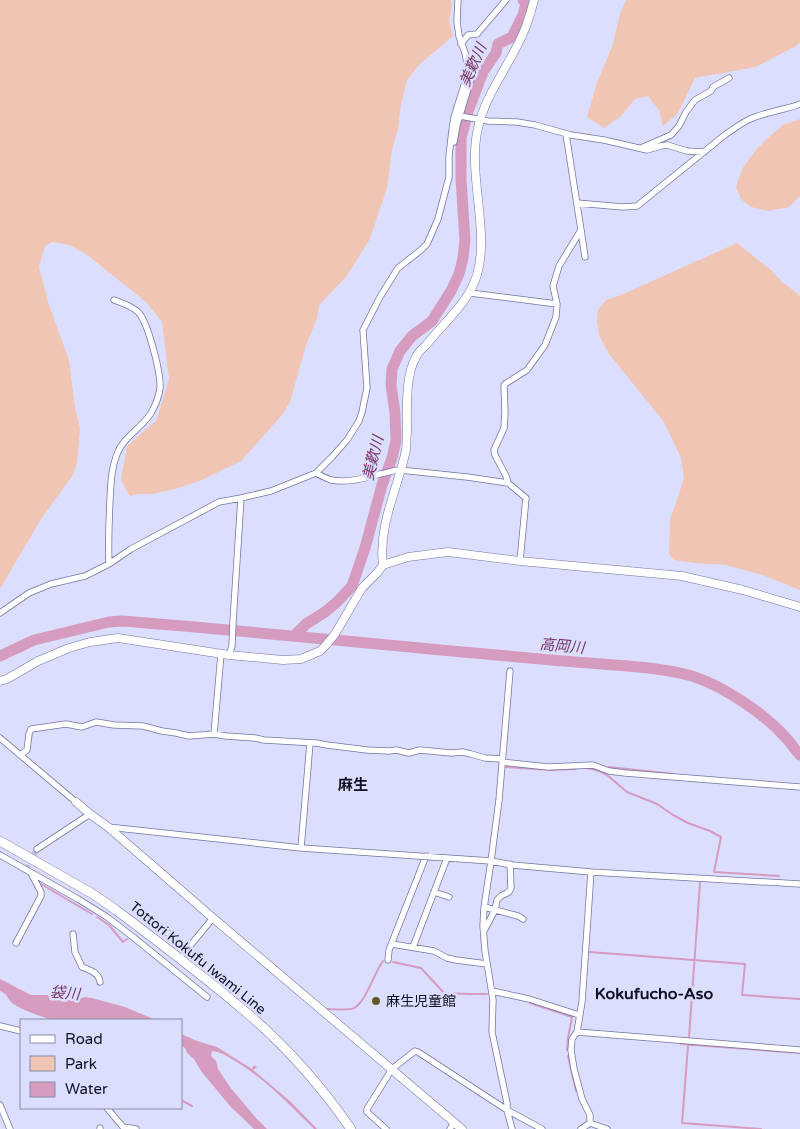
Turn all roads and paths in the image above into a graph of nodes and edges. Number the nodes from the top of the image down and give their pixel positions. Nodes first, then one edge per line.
1 (458, 0) edge
2 (506, 0) edge
3 (534, 0) edge
4 (462, 44) junction
5 (467, 76) junction
6 (729, 78) dead end
7 (800, 104) edge
8 (462, 116) junction
9 (477, 119) junction
10 (566, 134) junction
11 (639, 149) junction
12 (704, 152) junction
13 (449, 154) junction
14 (577, 203) junction
15 (581, 230) junction
16 (586, 258) dead end
17 (470, 293) junction
18 (114, 300) dead end
19 (556, 304) junction
20 (400, 470) junction
21 (316, 474) junction
22 (508, 483) junction
23 (241, 498) junction
24 (520, 561) junction
25 (109, 564) junction
26 (383, 565) junction
27 (800, 607) edge
28 (0, 613) edge
29 (225, 654) junction
30 (510, 670) dead end
31 (0, 682) edge
32 (214, 734) junction
33 (0, 738) edge
34 (310, 742) junction
35 (20, 755) junction
36 (502, 761) junction
37 (800, 787) edge
38 (76, 802) joint
39 (90, 814) junction
40 (108, 827) junction
41 (0, 841) edge
42 (301, 848) junction
43 (37, 849) tunnel mouth
44 (0, 855) edge
45 (426, 856) junction
46 (447, 858) junction
47 (492, 861) junction
48 (510, 864) junction
49 (591, 872) junction
50 (31, 873) junction
51 (800, 884) edge
52 (434, 892) junction
53 (449, 897) dead end
54 (484, 907) junction
55 (495, 910) junction
56 (212, 918) junction
57 (151, 919) dead end
58 (523, 919) dead end
59 (484, 931) junction
60 (73, 934) dead end
61 (16, 943) dead end
62 (392, 944) junction
63 (413, 947) junction
64 (186, 951) junction
65 (388, 960) dead end
66 (204, 963) dead end
67 (487, 964) junction
68 (100, 982) dead end
69 (492, 991) junction
70 (207, 997) dead end
71 (579, 1015) junction
72 (0, 1026) edge
73 (20, 1031) edge
74 (576, 1032) junction
75 (800, 1050) edge
76 (392, 1069) junction
77 (0, 1104) edge
78 (108, 1109) edge
79 (507, 1110) junction
80 (590, 1123) junction
81 (452, 1126) edge
82 (10, 1129) edge
83 (136, 1129) edge
84 (351, 1129) edge
85 (386, 1129) edge
86 (462, 1129) edge
87 (512, 1129) edge
88 (542, 1129) edge
89 (581, 1129) edge
90 (607, 1129) edge

1 - 4 street
2 - 4 street
3 - 9 street
4 - 5 street
5 - 8 street
5 - 13 street
6 - 11 street
7 - 12 street
8 - 9 street
8 - 13 street
9 - 10 street
9 - 17 street
10 - 11 street
10 - 14 street
11 - 12 street
12 - 14 street
13 - 21 street
14 - 15 street
15 - 16 street
15 - 19 street
17 - 19 street
17 - 20 street
18 - 25 street
19 - 22 street
20 - 21 street
20 - 22 street
20 - 26 street
21 - 23 street
22 - 24 street
23 - 25 street
23 - 29 street
24 - 26 street
24 - 27 street
25 - 28 street
26 - 29 street
29 - 31 street
29 - 32 street
30 - 36 street
32 - 34 street
32 - 35 street
33 - 35 street
34 - 36 street
34 - 42 street
35 - 38 street
36 - 37 street
36 - 47 street
38 - 39 street
39 - 40 street
39 - 43 street
40 - 42 street
40 - 56 street
41 - 84 main road, Tottori Kokufu Iwami Line
42 - 45 street
44 - 50 street
45 - 46 street
45 - 62 street
46 - 47 street
46 - 52 street
47 - 48 street
47 - 54 street
48 - 49 street
48 - 55 street
49 - 51 street
49 - 71 street
50 - 61 street
50 - 70 street
52 - 53 street
52 - 63 street
54 - 55 street
54 - 59 street
55 - 58 street
55 - 59 street
56 - 64 street
56 - 76 street
57 - 64 street
59 - 67 street
60 - 68 street
62 - 63 street
62 - 65 street
63 - 67 street
64 - 66 street
67 - 69 street
69 - 71 street
69 - 79 street
71 - 74 street
72 - 73 street
74 - 75 street
74 - 80 street
76 - 79 street
76 - 81 street
76 - 85 street
77 - 82 street
78 - 83 street
79 - 87 street
79 - 88 street
80 - 89 street
80 - 90 street
81 - 86 street

